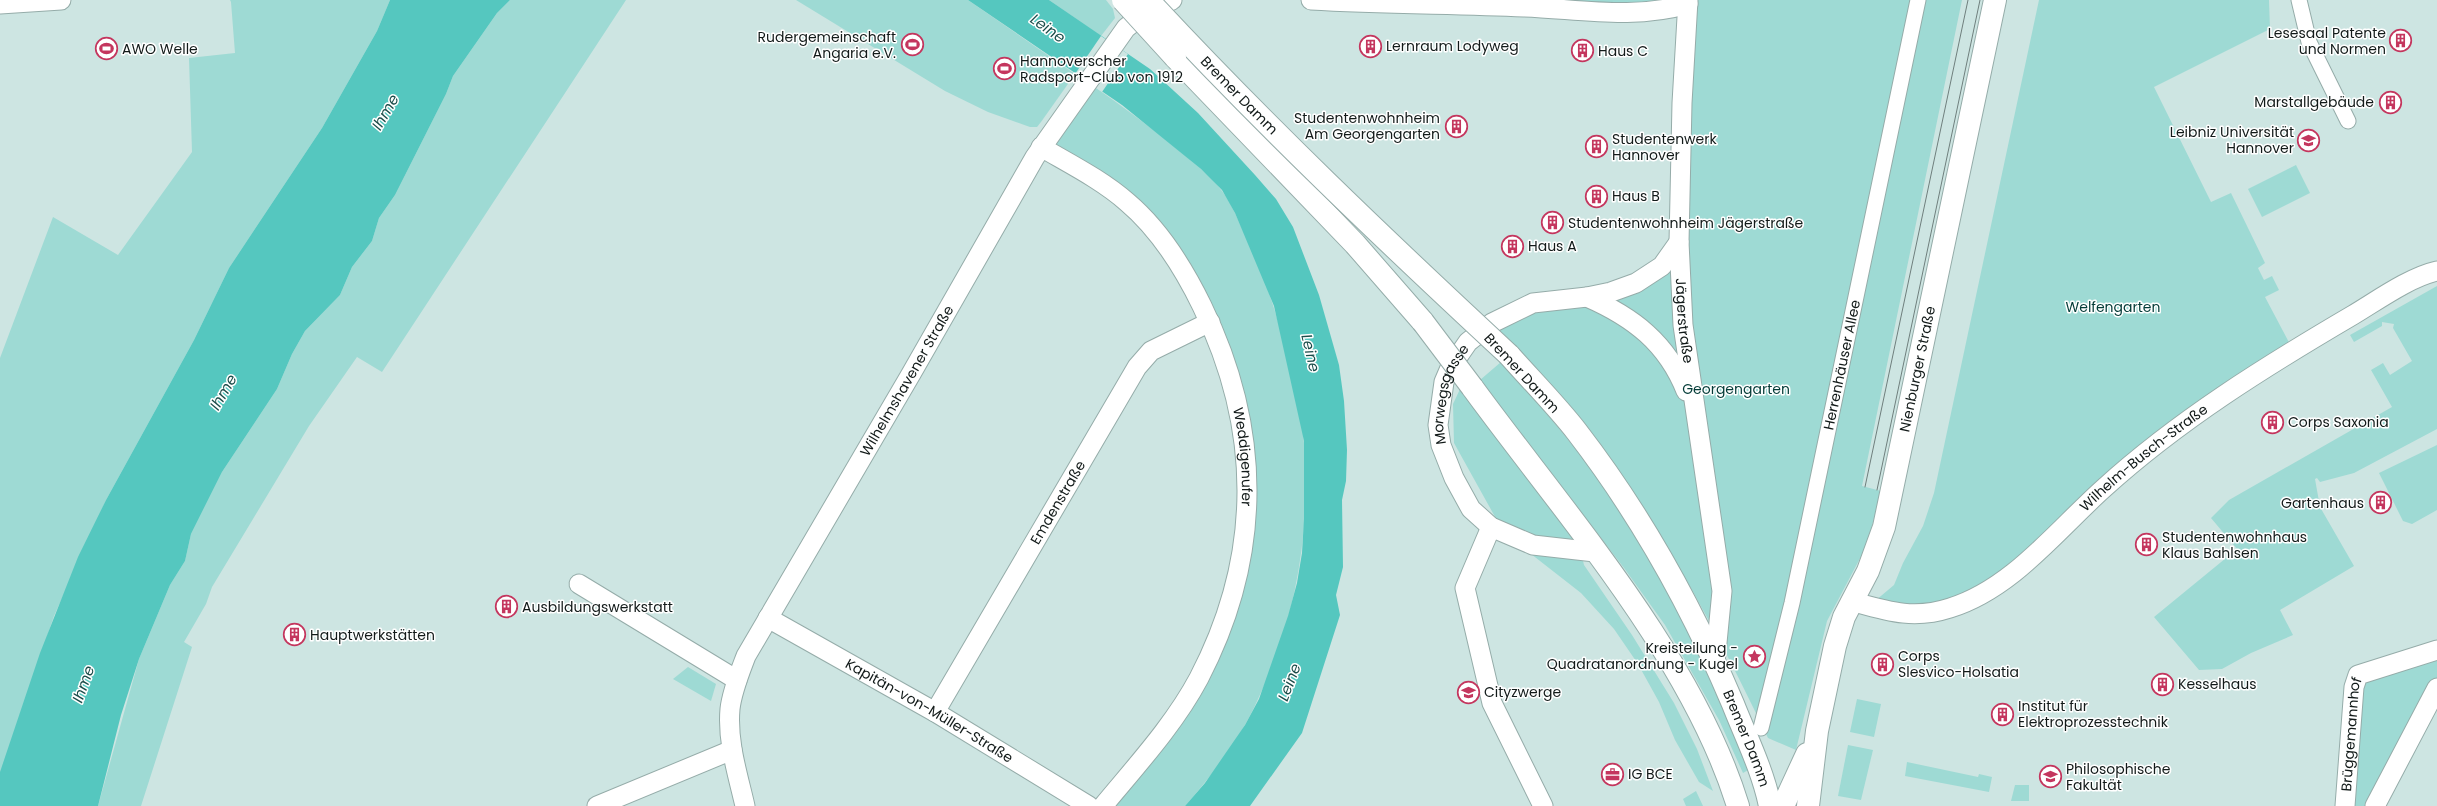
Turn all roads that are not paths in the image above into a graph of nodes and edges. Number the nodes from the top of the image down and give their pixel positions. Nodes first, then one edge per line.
1 (61, 0) edge
2 (1123, 0) edge
3 (1172, 0) edge
4 (1311, 0) edge
5 (1918, 0) edge
6 (1995, 0) edge
7 (2299, 0) edge
8 (1688, 2) edge
9 (0, 4) edge
10 (1143, 4) edge
11 (2348, 121) dead end
12 (1042, 148) junction
13 (1679, 242) junction
14 (2437, 271) edge
15 (1587, 297) junction
16 (1210, 322) junction
17 (1695, 414) junction
18 (1490, 527) junction
19 (1595, 552) junction
20 (580, 584) dead end
21 (1851, 601) junction
22 (768, 618) junction
23 (2437, 650) edge
24 (1716, 663) junction
25 (737, 680) junction
26 (2437, 688) edge
27 (935, 712) junction
28 (1761, 728) dead end
29 (1817, 731) junction
30 (732, 750) junction
31 (597, 806) edge
32 (745, 806) edge
33 (1089, 806) edge
34 (1103, 806) edge
35 (1543, 806) edge
36 (1738, 806) edge
37 (1770, 806) edge
38 (1783, 806) edge
39 (1808, 806) edge
40 (2345, 806) edge
41 (2375, 806) edge

1 - 9 street
2 - 19 main road, Bremer Damm, bridge
3 - 10 street, Wilhelmshavener Straße
4 - 8 street
5 - 28 street, Herrenhäuser Allee
6 - 21 main road, Nienburger Straße
7 - 11 street
8 - 13 street, Jägerstraße
10 - 12 street, Wilhelmshavener Straße
10 - 24 main road, Bremer Damm, bridge
12 - 16 street, Weddigenufer
12 - 22 street, Wilhelmshavener Straße
13 - 15 street, Morwegsgasse
13 - 17 street, Jägerstraße
14 - 21 street, Wilhelm-Busch-Straße
15 - 17 street, Morwegsgasse
15 - 18 street, Morwegsgasse
16 - 27 street, Emdenstraße
16 - 34 street, Weddigenufer
17 - 24 street, Jägerstraße
18 - 19 street, Morwegsgasse
18 - 35 street
19 - 36 main road, Bremer Damm
20 - 25 street
21 - 29 main road, Nienburger Straße
22 - 25 street, Wilhelmshavener Straße
22 - 27 street, Kapitän-von-Müller-Straße
23 - 40 street, Brüggemannhof
24 - 37 main road, Bremer Damm
25 - 30 street, Wilhelmshavener Straße
26 - 41 street
27 - 33 street, Kapitän-von-Müller-Straße
29 - 38 main road, Nienburger Straße
29 - 39 main road, Nienburger Straße
30 - 31 street
30 - 32 street, Wilhelmshavener Straße

